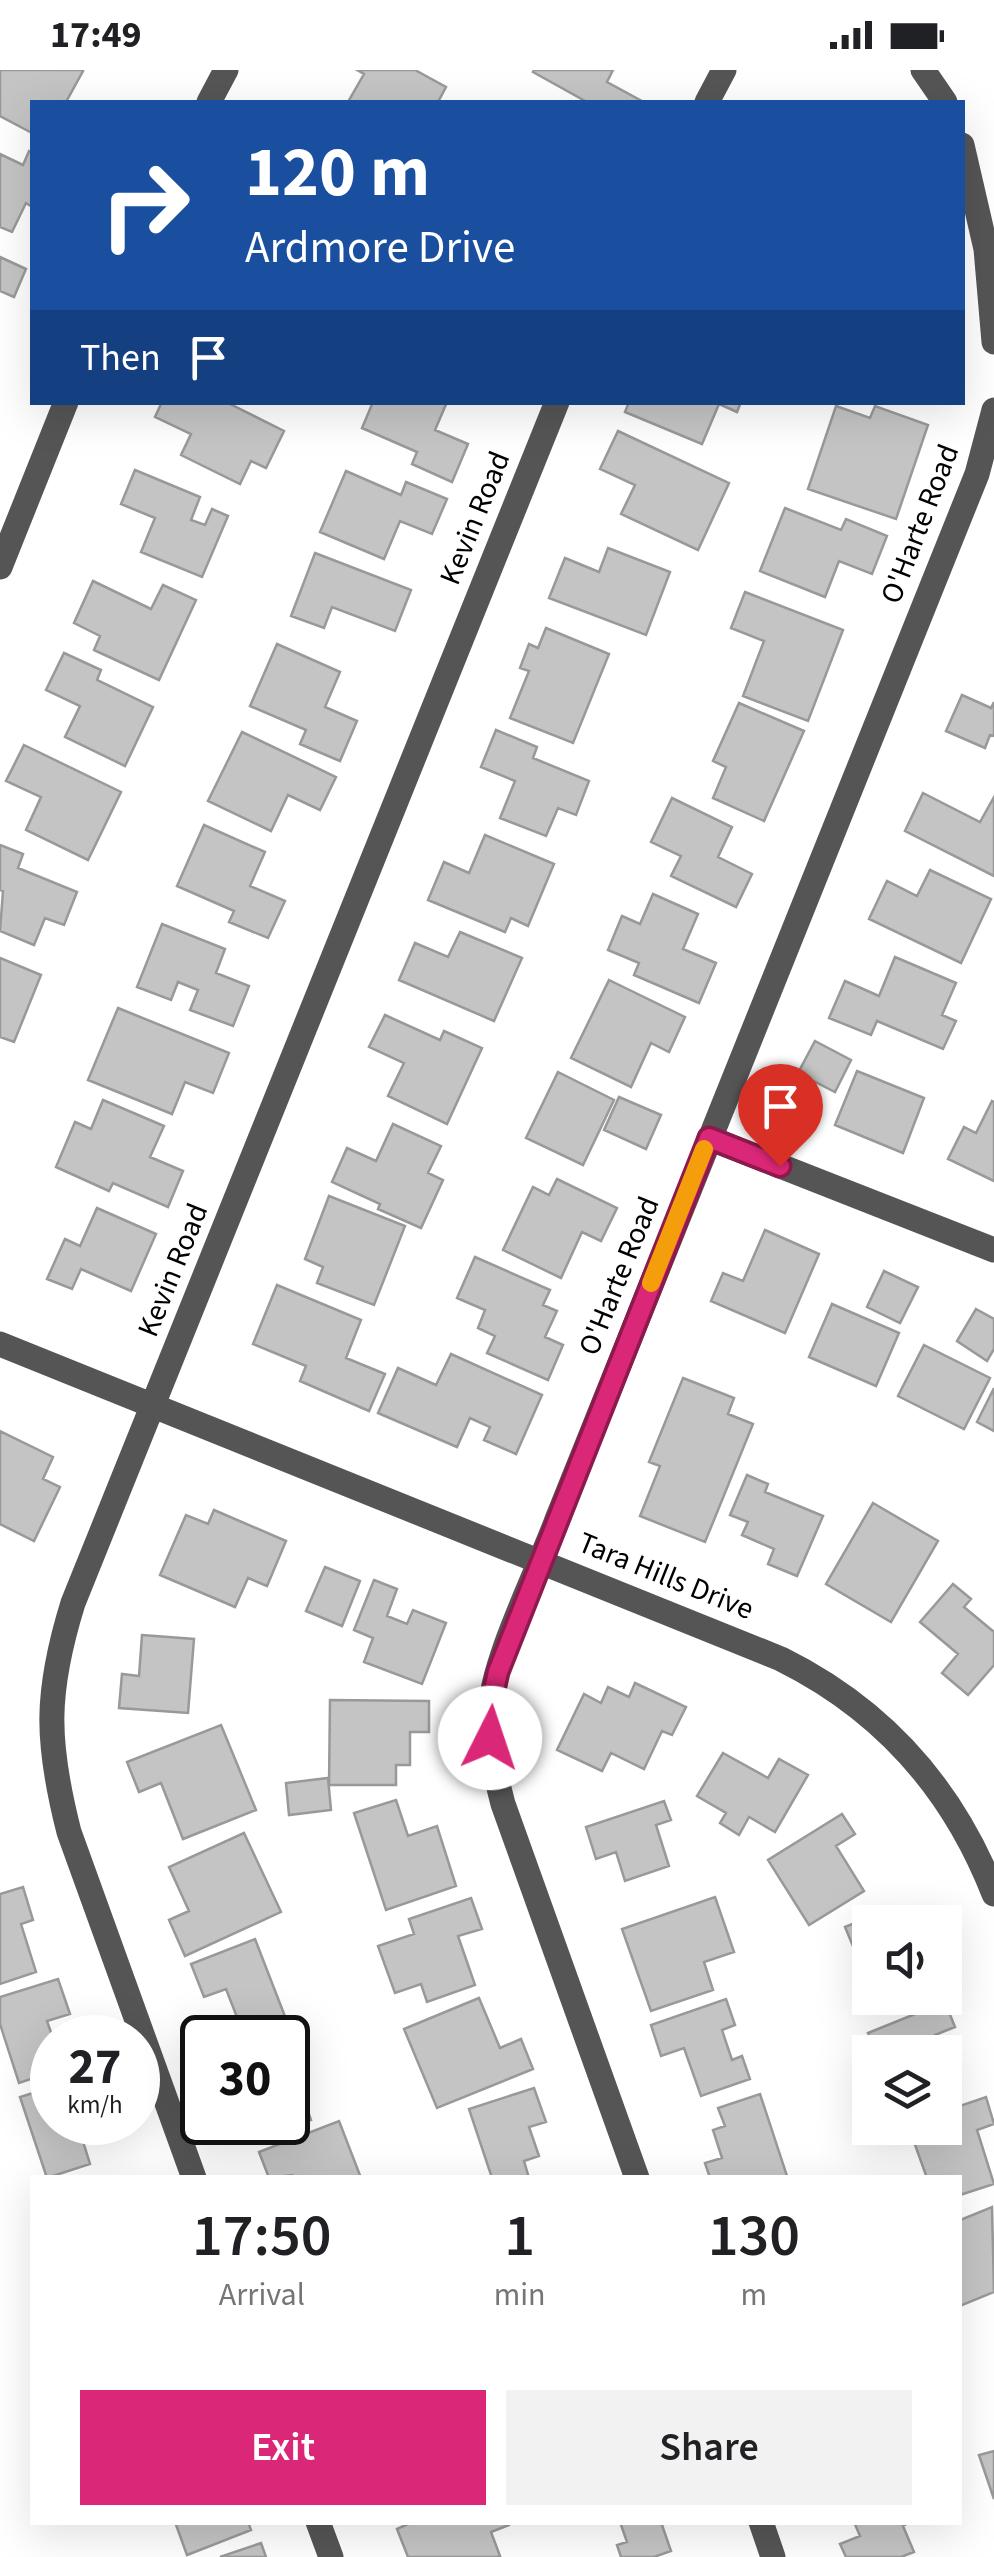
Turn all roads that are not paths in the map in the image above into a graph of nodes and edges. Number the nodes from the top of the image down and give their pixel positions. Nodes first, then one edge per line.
1 (226, 70) edge
2 (724, 70) edge
3 (924, 70) edge
4 (210, 100) edge
5 (708, 100) edge
6 (943, 100) edge
7 (965, 158) edge
8 (994, 342) edge
9 (65, 405) edge
10 (556, 405) edge
11 (994, 410) edge
12 (0, 568) edge
13 (709, 1138) junction
14 (994, 1250) edge
15 (0, 1344) edge
16 (153, 1406) junction
17 (542, 1560) junction
18 (994, 1894) edge
19 (193, 2175) edge
20 (636, 2175) edge
21 (319, 2525) edge
22 (762, 2525) edge
23 (331, 2557) edge
24 (774, 2557) edge

1 - 4 street
2 - 5 street
3 - 6 street
7 - 8 street
9 - 12 street
10 - 16 street, Kevin Road
11 - 13 street, O'Harte Road
13 - 14 street
13 - 17 street, O'Harte Road
15 - 16 street, Tara Hills Drive
16 - 17 street, Tara Hills Drive
16 - 19 street, Kevin Road
17 - 18 street, Tara Hills Drive
17 - 20 street, O'Harte Road
21 - 23 street
22 - 24 street

